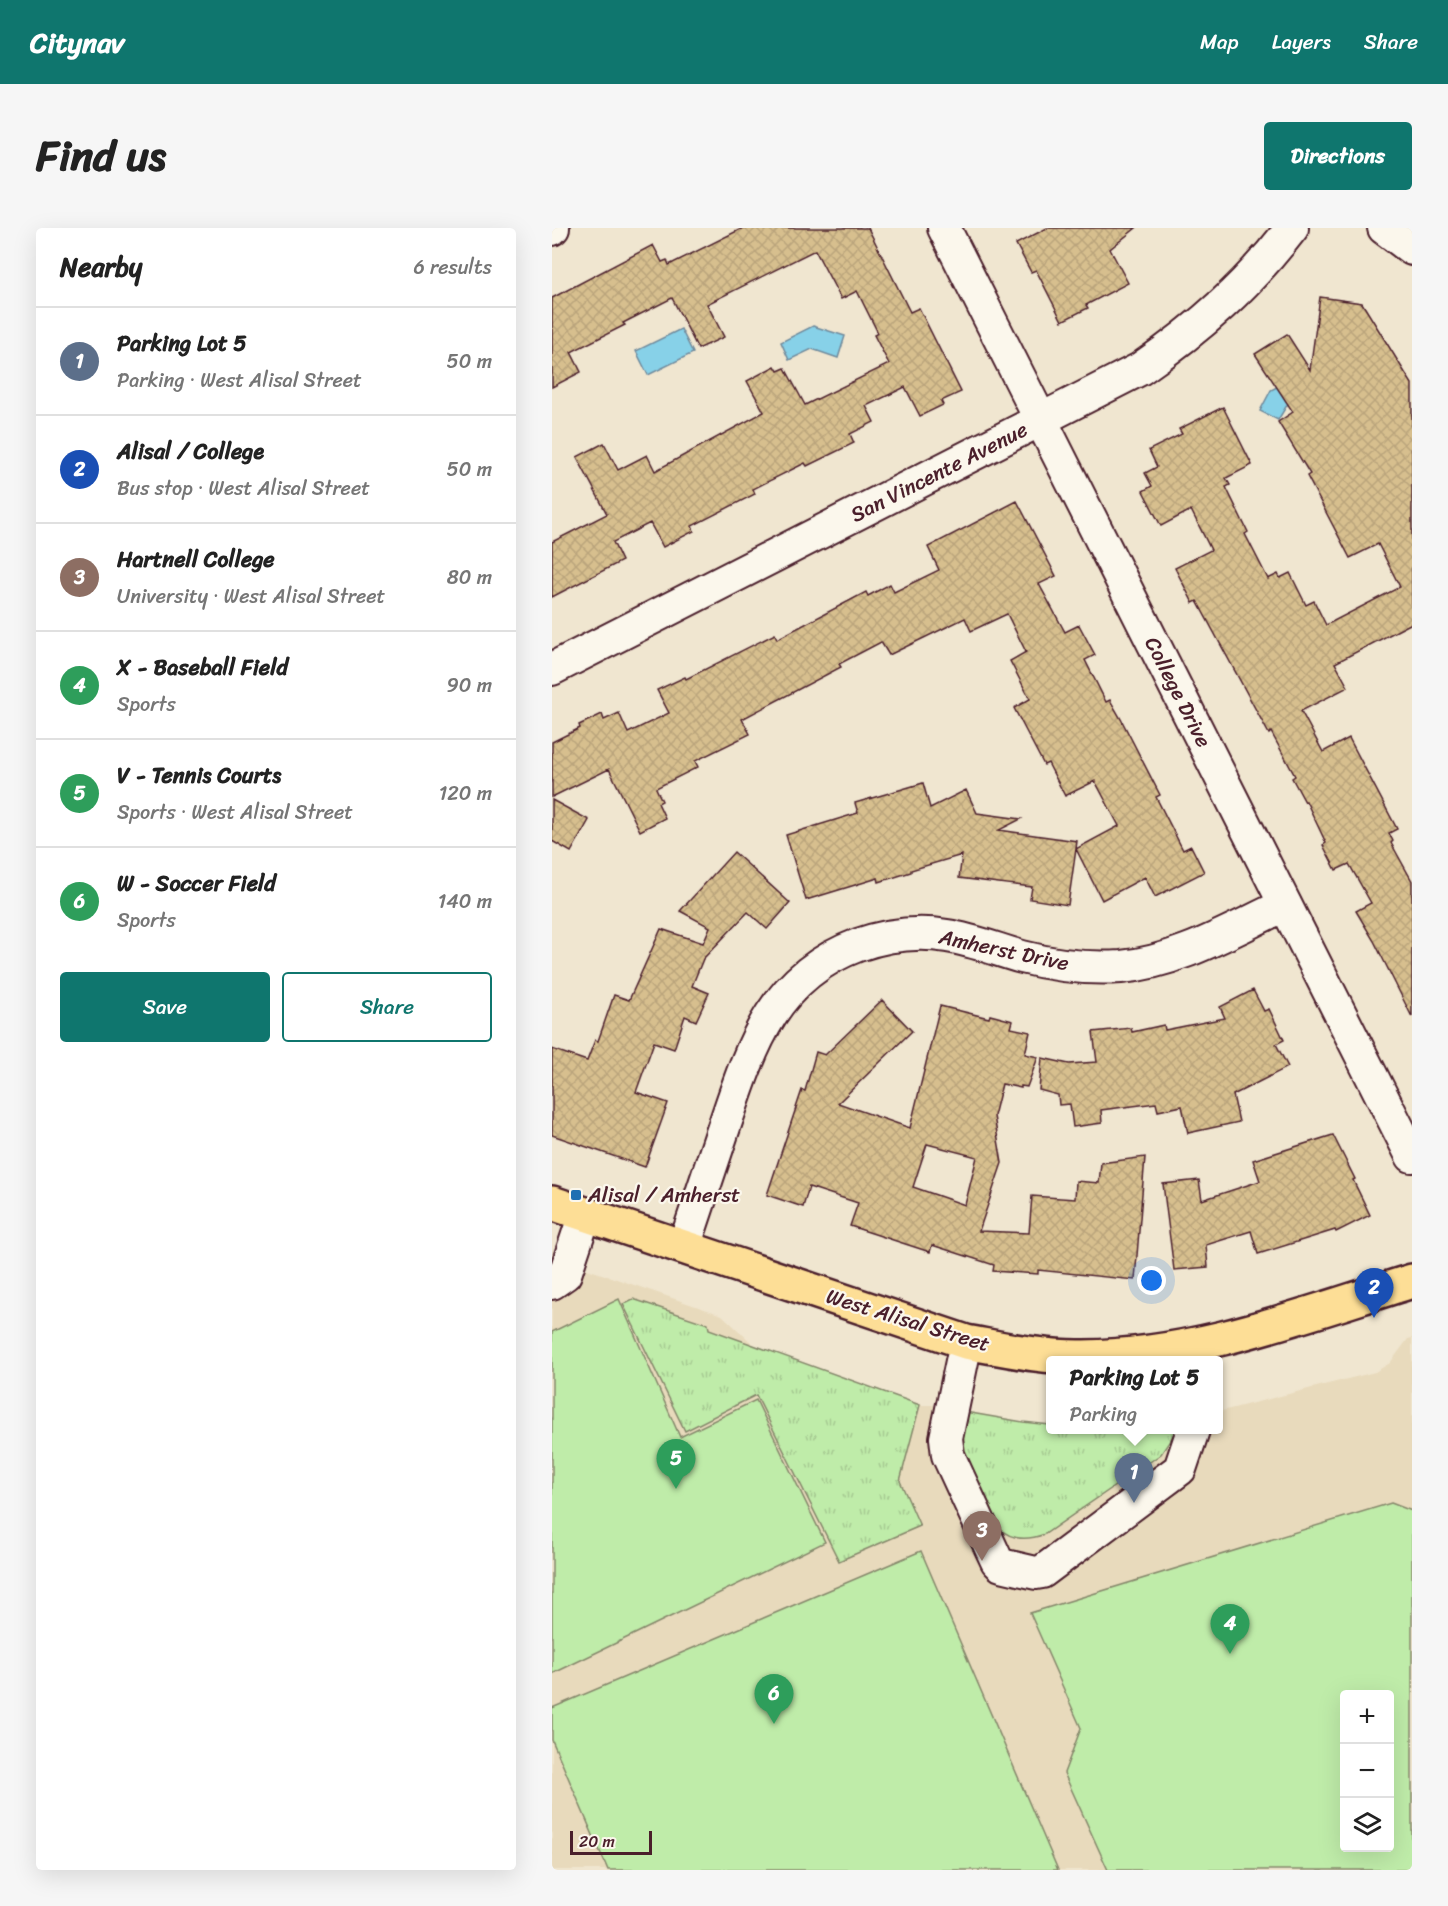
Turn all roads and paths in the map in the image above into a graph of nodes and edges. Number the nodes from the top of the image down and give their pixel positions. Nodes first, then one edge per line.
1 (944, 228) edge
2 (1292, 228) edge
3 (1384, 228) edge
4 (1412, 249) edge
5 (1041, 420) junction
6 (552, 669) edge
7 (1285, 905) junction
8 (1412, 1156) edge
9 (552, 1203) edge
10 (585, 1214) junction
11 (684, 1247) junction
12 (1412, 1281) edge
13 (552, 1283) edge
14 (966, 1342) junction
15 (1188, 1354) edge
16 (1064, 1356) edge
17 (1101, 1356) edge
18 (1192, 1434) edge

1 - 5 street, College Drive
2 - 5 street, San Vincente Avenue
3 - 4 street
5 - 6 street, San Vincente Avenue
5 - 7 street, College Drive
7 - 8 street, College Drive
7 - 11 street, Amherst Drive
9 - 10 main road, West Alisal Street
10 - 11 main road, West Alisal Street
10 - 13 street
11 - 14 main road, West Alisal Street
12 - 15 main road, West Alisal Street
14 - 16 main road, West Alisal Street
14 - 18 street
15 - 17 main road, West Alisal Street

